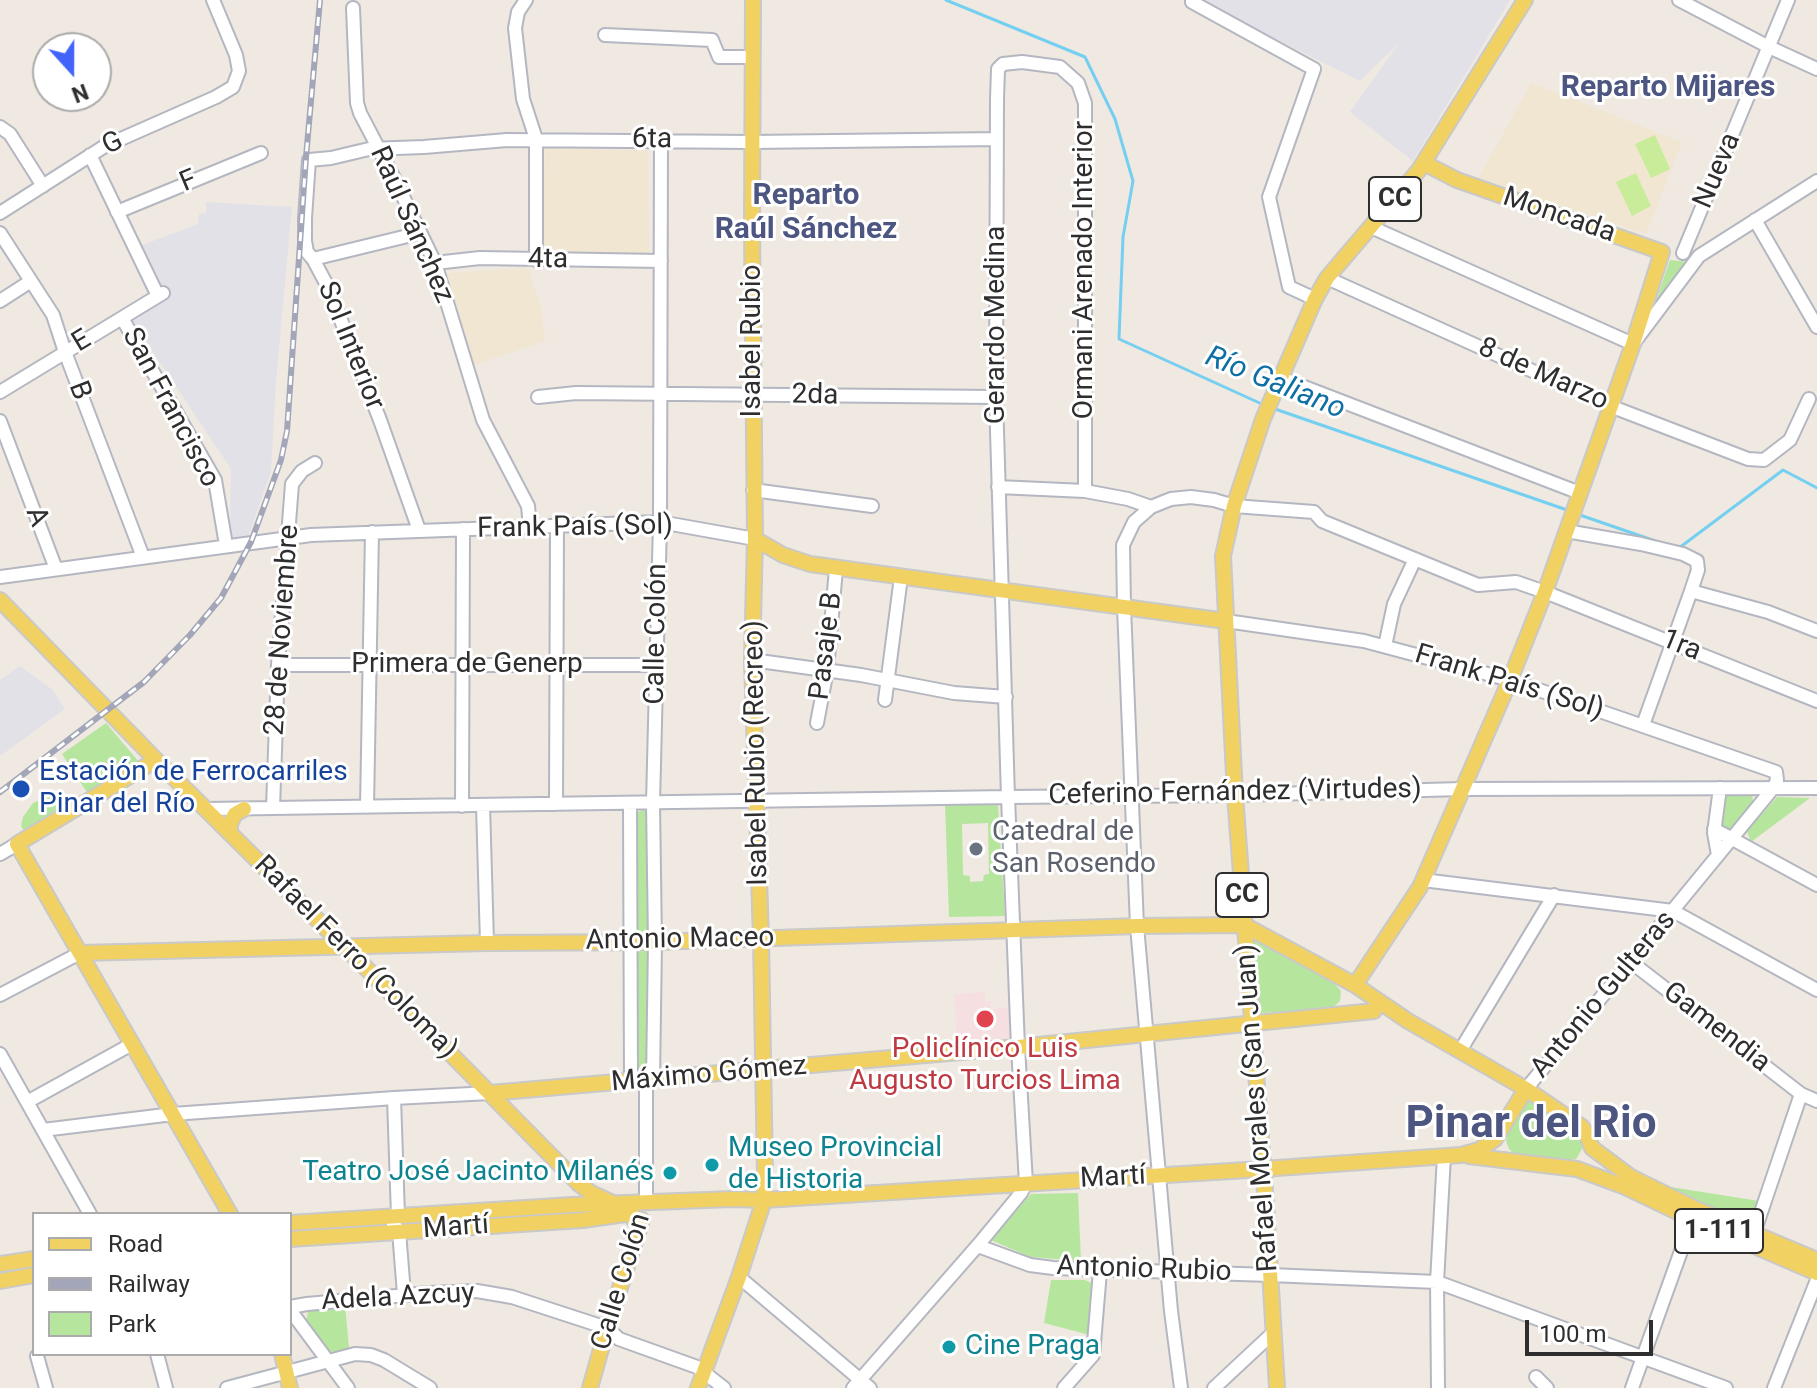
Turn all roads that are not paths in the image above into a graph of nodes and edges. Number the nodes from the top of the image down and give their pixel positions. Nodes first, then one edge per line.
1 (213, 0) edge
2 (526, 0) edge
3 (753, 0) edge
4 (1192, 0) edge
5 (1525, 0) edge
6 (1679, 0) edge
7 (1788, 0) edge
8 (353, 8) dead end
9 (605, 35) dead end
10 (1769, 47) junction
11 (753, 57) junction
12 (1003, 64) joint
13 (1817, 69) edge
14 (0, 127) edge
15 (536, 139) junction
16 (997, 139) junction
17 (661, 140) junction
18 (752, 142) junction
19 (379, 149) junction
20 (261, 153) dead end
21 (90, 155) junction
22 (309, 160) joint
23 (1424, 163) junction
24 (1817, 181) edge
25 (43, 186) junction
26 (117, 212) junction
27 (0, 213) edge
28 (1755, 220) junction
29 (1371, 227) junction
30 (0, 233) edge
31 (420, 233) junction
32 (1662, 252) junction
33 (1683, 253) junction
34 (1699, 256) junction
35 (313, 259) junction
36 (536, 260) junction
37 (661, 261) junction
38 (435, 263) junction
39 (1327, 278) junction
40 (31, 281) junction
41 (160, 295) joint
42 (1315, 299) junction
43 (0, 301) edge
44 (1652, 307) junction
45 (122, 318) junction
46 (1817, 327) edge
47 (1633, 344) junction
48 (65, 352) junction
49 (1281, 378) junction
50 (0, 392) edge
51 (659, 395) junction
52 (753, 395) junction
53 (538, 397) dead end
54 (996, 397) junction
55 (1809, 399) dead end
56 (1610, 406) junction
57 (0, 421) edge
58 (315, 463) dead end
59 (998, 487) junction
60 (753, 490) junction
61 (1085, 491) junction
62 (1578, 499) junction
63 (872, 506) dead end
64 (1234, 506) junction
65 (1151, 507) junction
66 (660, 522) junction
67 (557, 525) junction
68 (1568, 526) junction
69 (530, 527) junction
70 (463, 529) junction
71 (419, 530) junction
72 (372, 532) junction
73 (288, 537) junction
74 (755, 539) junction
75 (226, 545) junction
76 (143, 557) junction
77 (1415, 559) junction
78 (56, 569) junction
79 (836, 569) junction
80 (0, 577) edge
81 (901, 577) junction
82 (1224, 583) junction
83 (1001, 589) junction
84 (1691, 591) junction
85 (1545, 592) junction
86 (0, 600) edge
87 (1124, 607) junction
88 (1191, 616) junction
89 (1226, 621) junction
90 (1817, 631) edge
91 (1674, 642) junction
92 (1385, 646) junction
93 (752, 660) junction
94 (278, 665) junction
95 (369, 665) junction
96 (462, 665) junction
97 (556, 665) junction
98 (656, 665) junction
99 (827, 670) junction
100 (889, 680) junction
101 (1510, 680) junction
102 (1006, 697) junction
103 (885, 700) dead end
104 (1817, 701) edge
105 (817, 723) dead end
106 (1643, 725) junction
107 (156, 760) junction
108 (1776, 784) junction
109 (1720, 788) junction
110 (1817, 788) edge
111 (1463, 789) junction
112 (1235, 795) junction
113 (1008, 797) junction
114 (1131, 797) junction
115 (758, 801) junction
116 (630, 803) junction
117 (653, 803) junction
118 (556, 804) junction
119 (483, 805) junction
120 (462, 806) junction
121 (367, 807) junction
122 (273, 808) junction
123 (206, 809) junction
124 (244, 809) junction
125 (1714, 829) junction
126 (230, 833) junction
127 (1733, 838) junction
128 (17, 844) junction
129 (0, 854) edge
130 (1718, 855) junction
131 (1423, 880) junction
132 (1817, 885) edge
133 (1554, 895) junction
134 (1673, 911) junction
135 (319, 923) junction
136 (1244, 925) junction
137 (1137, 926) junction
138 (1015, 930) junction
139 (761, 939) junction
140 (629, 941) junction
141 (655, 942) junction
142 (487, 943) junction
143 (314, 947) junction
144 (344, 947) junction
145 (376, 947) junction
146 (80, 953) junction
147 (1631, 962) junction
148 (365, 967) junction
149 (1355, 985) junction
150 (1817, 990) edge
151 (0, 995) edge
152 (1374, 1011) junction
153 (1408, 1021) junction
154 (1253, 1024) junction
155 (1146, 1034) junction
156 (132, 1044) junction
157 (1018, 1047) junction
158 (1460, 1051) junction
159 (0, 1054) edge
160 (764, 1070) junction
161 (650, 1080) junction
162 (631, 1082) junction
163 (1526, 1089) junction
164 (490, 1093) junction
165 (1801, 1094) junction
166 (394, 1098) junction
167 (1817, 1101) edge
168 (27, 1102) junction
169 (173, 1114) junction
170 (43, 1130) junction
171 (1495, 1139) junction
172 (1592, 1148) junction
173 (1461, 1155) junction
174 (1444, 1156) junction
175 (1506, 1160) junction
176 (1263, 1169) junction
177 (1577, 1169) junction
178 (1157, 1175) junction
179 (578, 1183) junction
180 (1026, 1183) junction
181 (592, 1199) junction
182 (764, 1200) junction
183 (572, 1205) junction
184 (640, 1209) junction
185 (89, 1212) edge
186 (229, 1212) edge
187 (1694, 1214) junction
188 (583, 1220) junction
189 (292, 1223) edge
190 (399, 1224) junction
191 (1752, 1238) junction
192 (292, 1239) edge
193 (978, 1246) junction
194 (32, 1259) edge
195 (1817, 1260) edge
196 (0, 1264) edge
197 (1100, 1271) junction
198 (1167, 1273) junction
199 (1817, 1273) edge
200 (32, 1275) edge
201 (1270, 1275) junction
202 (739, 1277) junction
203 (1817, 1280) edge
204 (0, 1281) edge
205 (1437, 1282) junction
206 (404, 1294) junction
207 (293, 1312) edge
208 (607, 1328) junction
209 (1274, 1332) junction
210 (37, 1356) edge
211 (158, 1356) edge
212 (283, 1356) edge
213 (1643, 1357) junction
214 (326, 1361) junction
215 (287, 1372) junction
216 (703, 1373) junction
217 (1536, 1377) dead end
218 (861, 1385) edge
219 (46, 1388) edge
220 (166, 1388) edge
221 (227, 1388) edge
222 (290, 1388) edge
223 (348, 1388) edge
224 (430, 1388) edge
225 (590, 1388) edge
226 (698, 1388) edge
227 (724, 1388) edge
228 (1064, 1388) edge
229 (1181, 1388) edge
230 (1214, 1388) edge
231 (1277, 1388) edge
232 (1438, 1388) edge
233 (1547, 1388) edge
234 (1632, 1388) edge
235 (1726, 1388) edge
236 (1774, 1388) edge

1 - 21 street, G
2 - 15 street
3 - 11 main road, Isabel Rubio
4 - 42 street
5 - 23 main road, Rafael Morales (San Juan) / CC
6 - 10 street
7 - 10 street, Nueva
8 - 19 street, Raúl Sánchez
9 - 11 street
10 - 13 street
10 - 33 street, Nueva
11 - 18 main road, Isabel Rubio
12 - 16 street, Gerardo Medina
12 - 61 street, Ormani Arenado Interior
14 - 25 street
15 - 17 street, 6ta
15 - 19 street, 6ta
15 - 36 street
16 - 18 street, 6ta
16 - 54 street, Gerardo Medina
17 - 18 street, 6ta
17 - 37 street, Calle Colón
18 - 52 main road, Isabel Rubio
19 - 22 street, 6ta
19 - 31 street, Raúl Sánchez
20 - 26 street, F
21 - 25 street, G
21 - 26 street, San Francisco
22 - 35 street, Sol Interior
23 - 29 main road, Rafael Morales (San Juan) / CC
23 - 32 main road, Moncada
24 - 28 street
25 - 27 street, G
26 - 41 street, San Francisco
28 - 34 street
28 - 46 street
29 - 39 main road, Rafael Morales (San Juan) / CC
29 - 47 street
30 - 40 street, B
31 - 35 street
31 - 38 street, Raúl Sánchez
32 - 33 street, Moncada
32 - 44 main road
33 - 34 street, Moncada
34 - 44 street
35 - 71 street, Sol Interior
36 - 37 street, 4ta
36 - 38 street, 4ta
37 - 51 street, Calle Colón
38 - 69 street, Raúl Sánchez
39 - 42 main road, Rafael Morales (San Juan) / CC
39 - 56 street, 8 de Marzo
40 - 43 street
40 - 48 street, B
41 - 45 street, E
42 - 49 main road, Rafael Morales (San Juan) / CC
44 - 47 main road
45 - 48 street, E
45 - 75 street, San Francisco
47 - 56 main road
48 - 50 street, E
48 - 76 street, B
49 - 62 street
49 - 64 main road, Rafael Morales (San Juan) / CC
51 - 52 street, 2da
51 - 53 street, 2da
51 - 66 street, Calle Colón
52 - 54 street, 2da
52 - 60 main road, Isabel Rubio
54 - 59 street, Gerardo Medina
55 - 56 street, 8 de Marzo
56 - 62 main road
57 - 78 street, A
58 - 73 street, 28 de Noviembre
59 - 61 street
59 - 83 street, Gerardo Medina
60 - 63 street
60 - 74 main road, Isabel Rubio
61 - 65 street
62 - 68 main road
64 - 65 street
64 - 77 street, 1ra
64 - 82 main road, Rafael Morales (San Juan) / CC
65 - 87 street
66 - 67 street, Frank País (Sol)
66 - 74 street, Frank País (Sol)
66 - 98 street, Calle Colón
67 - 69 street, Frank País (Sol)
67 - 97 street
68 - 84 street
68 - 85 main road
69 - 70 street, Frank País (Sol)
70 - 71 street, Frank País (Sol)
70 - 96 street
71 - 72 street, Frank País (Sol)
72 - 73 street, Frank País (Sol)
72 - 95 street
73 - 75 street, Frank País (Sol)
73 - 94 street, 28 de Noviembre
74 - 79 main road, Frank País (Sol)
74 - 93 main road, Isabel Rubio (Recreo)
75 - 76 street, Frank País (Sol)
76 - 78 street, Frank País (Sol)
77 - 85 street, 1ra
77 - 92 street
78 - 80 street, Frank País (Sol)
79 - 81 main road, Frank País (Sol)
79 - 99 street, Pasaje B
81 - 83 main road, Frank País (Sol)
81 - 100 street
82 - 88 main road
82 - 89 main road, Rafael Morales (San Juan) / CC
83 - 87 main road, Frank País (Sol)
83 - 102 street, Gerardo Medina
84 - 90 street
84 - 91 street
85 - 91 street, 1ra
85 - 101 main road
86 - 107 main road, Rafael Ferro (Coloma)
87 - 88 main road, Frank País (Sol)
87 - 114 street
88 - 89 main road, Frank País (Sol)
89 - 92 street, Frank País (Sol)
89 - 112 main road, Rafael Morales (San Juan) / CC
91 - 104 street, 1ra
91 - 106 street
92 - 101 street, Frank País (Sol)
93 - 99 street
93 - 115 main road, Isabel Rubio (Recreo)
94 - 95 street, Primera de Generp
94 - 122 street, 28 de Noviembre
95 - 96 street, Primera de Generp
95 - 121 street
96 - 97 street, Primera de Generp
96 - 120 street
97 - 98 street, Primera de Generp
97 - 118 street
98 - 117 street, Calle Colón
99 - 100 street
99 - 105 street, Pasaje B
100 - 102 street
100 - 103 street
101 - 106 street, Frank País (Sol)
101 - 111 main road
102 - 113 street, Gerardo Medina
106 - 108 street, Frank País (Sol)
107 - 123 main road, Rafael Ferro (Coloma)
107 - 128 main road
108 - 109 street, Ceferino Fernández (Virtudes)
108 - 110 street, Ceferino Fernández (Virtudes)
108 - 127 street, Antonio Gulteras
109 - 111 street, Ceferino Fernández (Virtudes)
109 - 125 street
111 - 112 street, Ceferino Fernández (Virtudes)
111 - 131 main road
112 - 114 street, Ceferino Fernández (Virtudes)
112 - 136 main road, Rafael Morales (San Juan) / CC
113 - 114 street, Ceferino Fernández (Virtudes)
113 - 115 street, Ceferino Fernández (Virtudes)
113 - 138 street, Gerardo Medina
114 - 137 street
115 - 117 street, Ceferino Fernández (Virtudes)
115 - 139 main road, Isabel Rubio (Recreo)
116 - 117 street, Ceferino Fernández (Virtudes)
116 - 118 street
116 - 140 street
117 - 141 street, Calle Colón
118 - 119 street
119 - 120 street
119 - 142 street
120 - 121 street
121 - 122 street
122 - 124 street
123 - 124 street
123 - 126 main road, Rafael Ferro (Coloma)
124 - 126 main road
125 - 127 street
125 - 130 street
126 - 135 main road, Rafael Ferro (Coloma)
127 - 130 street, Antonio Gulteras
127 - 132 street
128 - 129 street
128 - 146 main road
130 - 134 street, Antonio Gulteras
131 - 133 street
131 - 149 main road
133 - 134 street
133 - 158 street
134 - 147 street, Antonio Gulteras
134 - 150 street
135 - 143 main road
135 - 144 main road, Rafael Ferro (Coloma)
136 - 137 main road, Antonio Maceo
136 - 149 main road, Antonio Maceo
136 - 154 main road, Rafael Morales (San Juan) / CC
137 - 138 main road, Antonio Maceo
137 - 155 street
138 - 139 main road, Antonio Maceo
138 - 157 street, Gerardo Medina
139 - 141 main road, Antonio Maceo
139 - 160 main road, Isabel Rubio (Recreo)
140 - 141 main road, Antonio Maceo
140 - 142 main road, Antonio Maceo
140 - 162 street
141 - 161 street, Calle Colón
142 - 145 main road, Antonio Maceo
143 - 144 main road, Antonio Maceo
143 - 146 main road, Antonio Maceo
144 - 145 main road, Antonio Maceo
144 - 148 main road, Rafael Ferro (Coloma)
145 - 148 main road
146 - 151 street, Antonio Maceo
146 - 156 main road
147 - 163 street, Antonio Gulteras
147 - 165 street, Gamendia
148 - 164 main road, Rafael Ferro (Coloma)
149 - 152 main road, Antonio Maceo
149 - 153 main road, Antonio Maceo
152 - 153 main road, Antonio Maceo
152 - 154 main road, Máximo Gómez
153 - 158 main road, Antonio Maceo
154 - 155 main road, Máximo Gómez
154 - 176 main road, Rafael Morales (San Juan) / CC
155 - 157 main road, Máximo Gómez
155 - 178 street
156 - 168 street
156 - 169 main road
157 - 160 main road, Máximo Gómez
157 - 180 street, Gerardo Medina
158 - 163 main road, Antonio Maceo
159 - 168 street
160 - 161 main road, Máximo Gómez
160 - 182 main road, Isabel Rubio (Recreo)
161 - 162 main road, Máximo Gómez
161 - 184 street, Calle Colón
162 - 164 main road, Máximo Gómez
163 - 171 main road, Antonio Gulteras
163 - 172 main road, 1-111
164 - 166 street, Máximo Gómez
164 - 179 main road, Rafael Ferro (Coloma)
165 - 167 street, Gamendia
165 - 191 street
166 - 169 street, Máximo Gómez
166 - 190 street
168 - 170 street
169 - 170 street, Máximo Gómez
169 - 186 main road
170 - 185 street
171 - 173 main road, 1-111
171 - 175 main road
172 - 177 main road
172 - 187 main road, 1-111
173 - 174 main road, Martí / 1-111
173 - 175 main road, 1-111
174 - 176 main road, Martí / 1-111
174 - 205 street
175 - 177 main road, 1-111
176 - 178 main road, Martí
176 - 201 main road, Rafael Morales (San Juan) / CC
177 - 187 main road, 1-111
178 - 180 main road, Martí
178 - 198 street
179 - 181 main road, Rafael Ferro (Coloma)
179 - 183 main road
180 - 182 main road, Martí
180 - 193 street
181 - 183 main road, Martí
181 - 184 main road, Martí
181 - 188 main road
182 - 184 main road, Martí
182 - 202 main road, Isabel Rubio (Recreo)
183 - 190 main road, Martí
184 - 188 main road, Martí
184 - 208 main road, Calle Colón
187 - 191 main road, 1-111
187 - 213 street
188 - 190 main road, Martí
189 - 190 main road, Martí
190 - 192 main road, Martí
190 - 206 street
191 - 195 main road, 1-111
191 - 199 main road, 1-111
193 - 197 street, Antonio Rubio
193 - 218 street
194 - 196 main road
197 - 198 street, Antonio Rubio
197 - 228 street
198 - 201 street, Antonio Rubio
198 - 229 street
200 - 204 main road
201 - 205 street, Antonio Rubio
201 - 209 main road, Rafael Morales (San Juan) / CC
202 - 216 main road, Isabel Rubio (Recreo)
202 - 218 street
203 - 236 street
205 - 213 street, Antonio Rubio
205 - 232 street
206 - 207 street, Adela Azcuy
206 - 208 street, Adela Azcuy
207 - 214 street
208 - 216 street, Adela Azcuy
208 - 225 main road, Calle Colón
209 - 230 street
209 - 231 main road, Rafael Morales (San Juan) / CC
210 - 219 street
211 - 220 street
212 - 215 main road
213 - 234 street
213 - 235 street, Antonio Rubio
214 - 215 street
214 - 223 street
214 - 224 street
215 - 221 street
215 - 222 main road
216 - 226 main road, Isabel Rubio (Recreo)
216 - 227 street, Adela Azcuy
217 - 233 street

